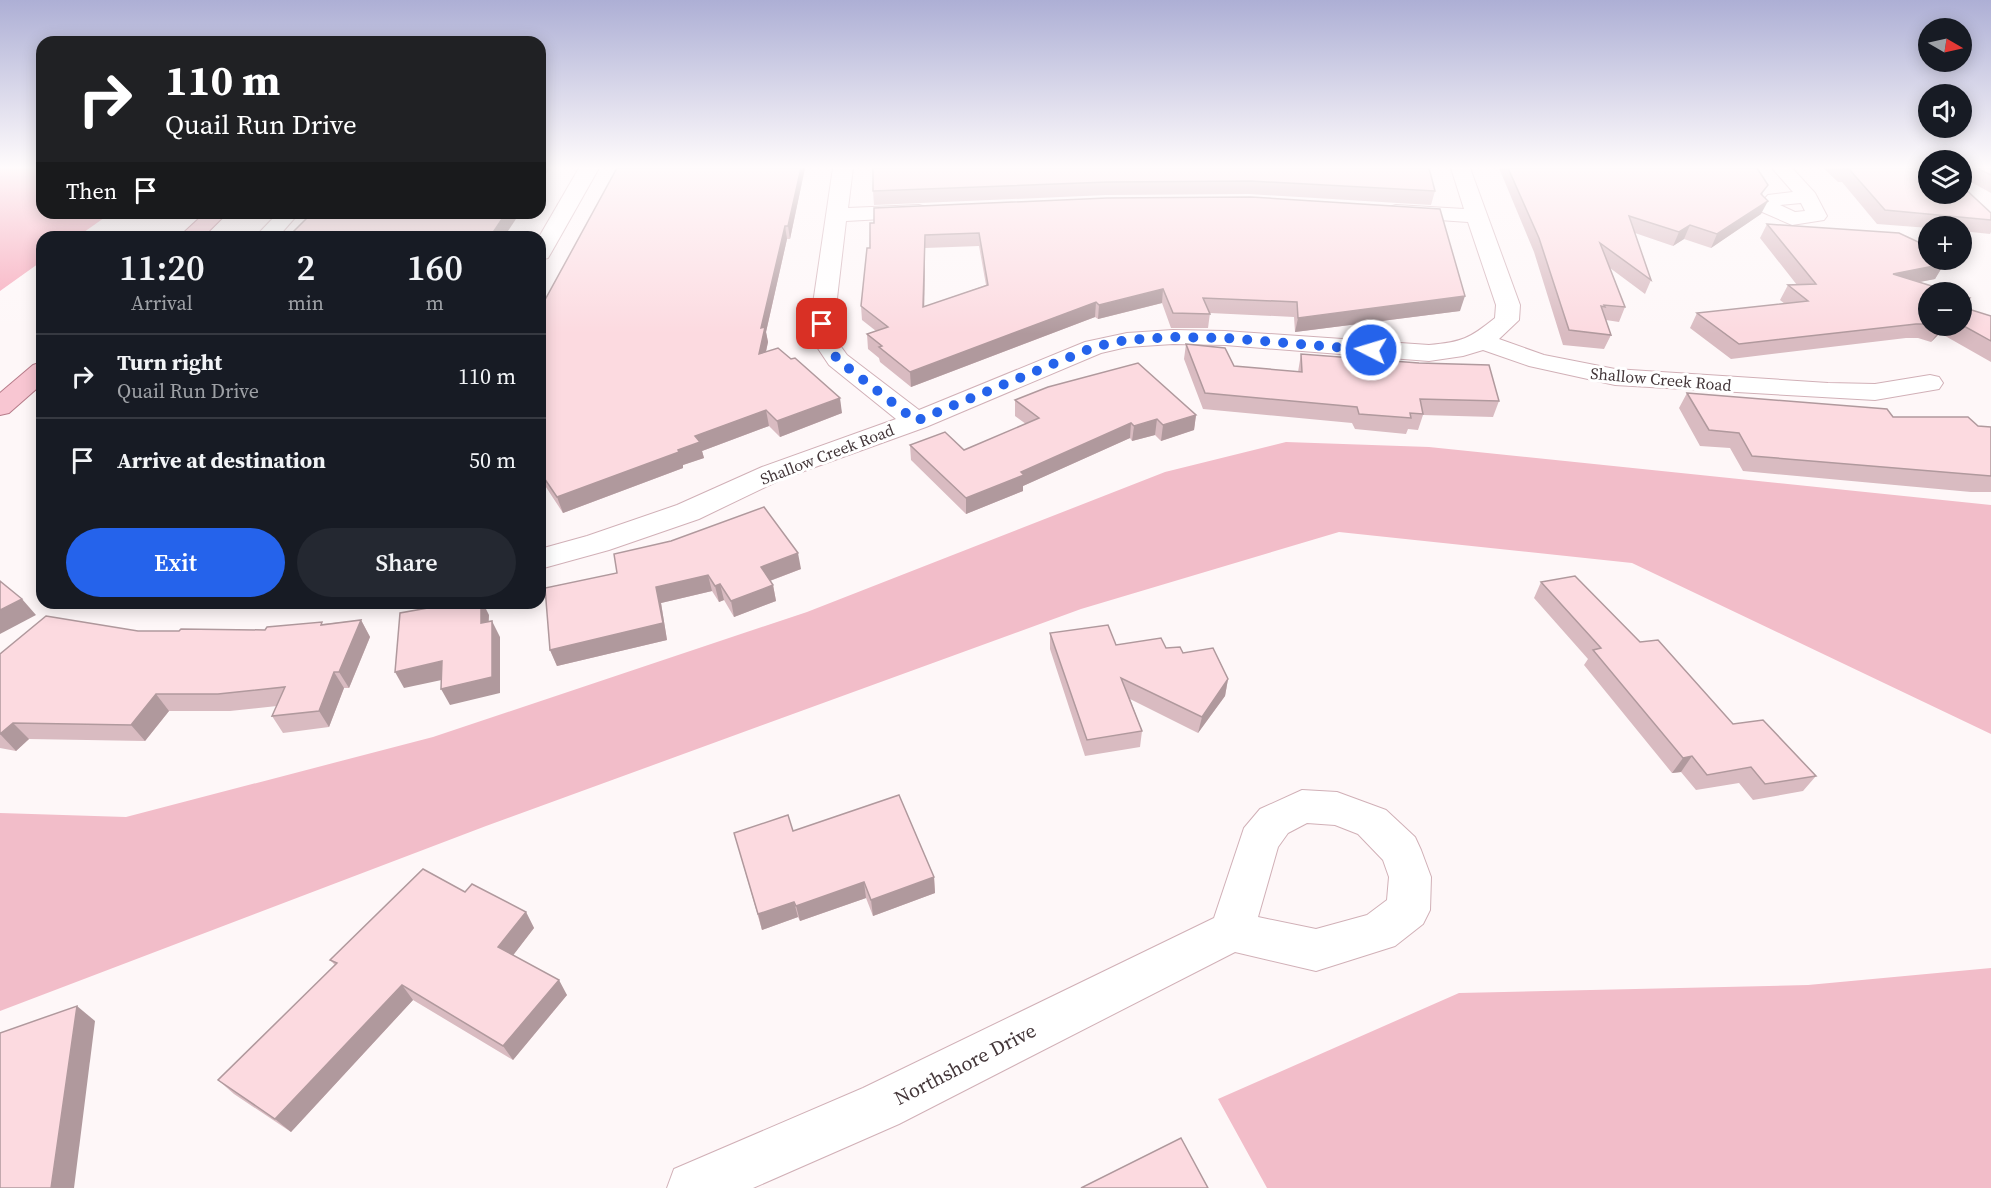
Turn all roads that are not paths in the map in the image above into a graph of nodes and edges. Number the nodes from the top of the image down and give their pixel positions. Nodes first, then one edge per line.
1 (557, 223) edge
2 (834, 223) edge
3 (1481, 223) edge
4 (546, 243) edge
5 (1482, 341) junction
6 (36, 375) edge
7 (1930, 384) dead end
8 (0, 407) edge
9 (916, 421) junction
10 (546, 557) edge
11 (1232, 931) dead end
12 (693, 1188) edge

1 - 4 street
2 - 9 street
3 - 5 street
5 - 7 street, Shallow Creek Road
5 - 9 street, Shallow Creek Road
6 - 8 main road
9 - 10 street, Shallow Creek Road
11 - 12 street, Northshore Drive

